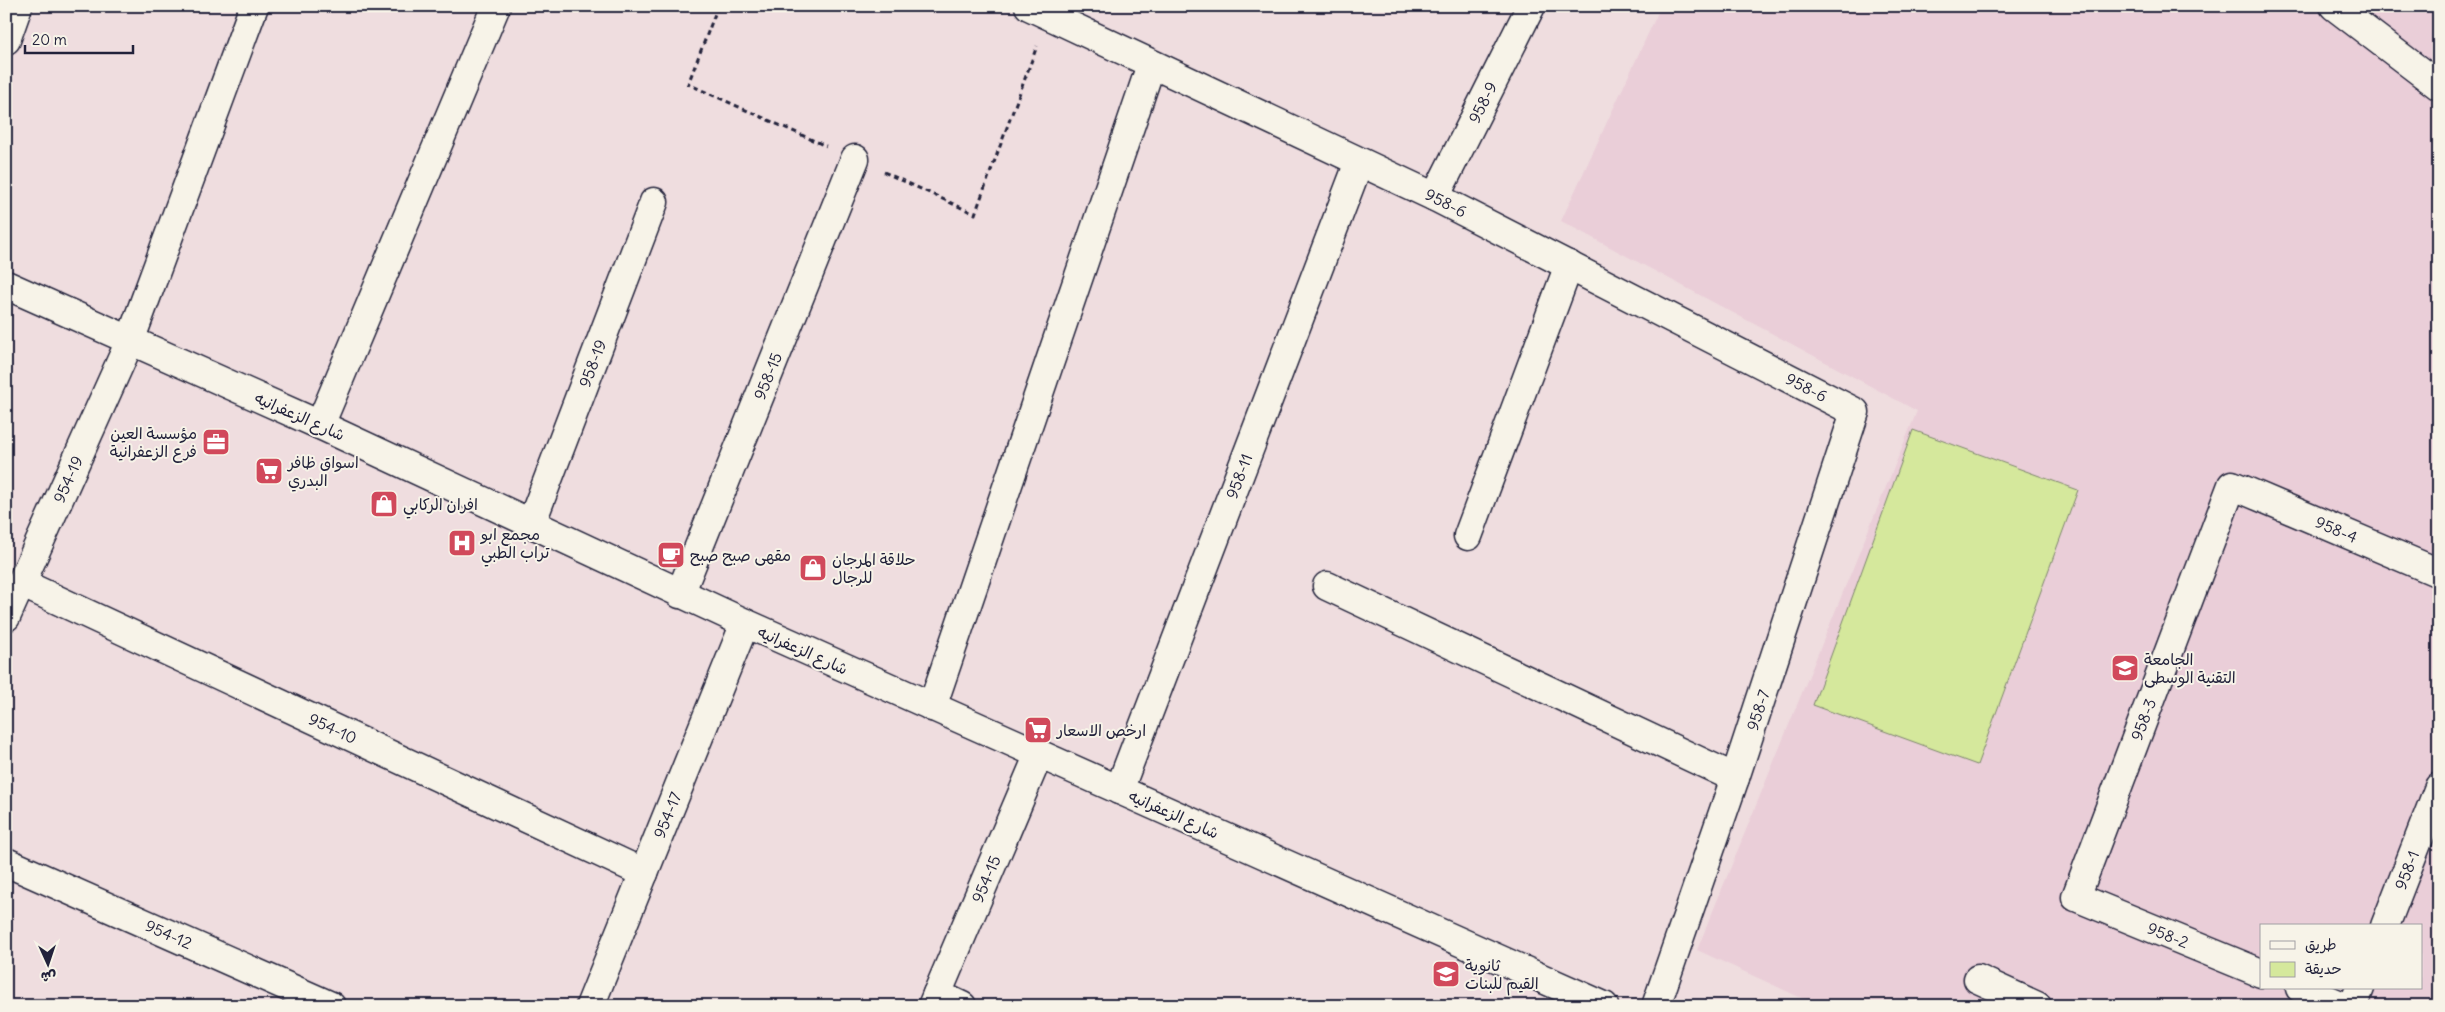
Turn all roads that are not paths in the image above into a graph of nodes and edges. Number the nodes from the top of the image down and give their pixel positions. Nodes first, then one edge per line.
1 (18, 6) edge
2 (254, 6) edge
3 (496, 6) edge
4 (1530, 6) edge
5 (2334, 6) edge
6 (1039, 11) edge
7 (6, 40) edge
8 (1151, 65) junction
9 (2439, 86) edge
10 (855, 159) road end
11 (1359, 162) junction
12 (1435, 197) junction
13 (654, 202) dead end
14 (1569, 265) junction
15 (6, 285) edge
16 (130, 341) junction
17 (1855, 412) joint
18 (320, 425) junction
19 (2232, 486) joint
20 (531, 524) junction
21 (1468, 536) dead end
22 (2439, 573) edge
23 (21, 583) junction
24 (1327, 586) dead end
25 (680, 594) junction
26 (6, 617) edge
27 (744, 623) junction
28 (932, 707) junction
29 (1039, 754) junction
30 (1735, 778) junction
31 (2439, 786) edge
32 (1119, 790) junction
33 (6, 862) edge
34 (644, 873) junction
35 (2076, 897) joint
36 (2385, 924) edge
37 (2260, 973) edge
38 (1978, 979) dead end
39 (2305, 990) edge
40 (2359, 990) edge
41 (934, 1000) edge
42 (331, 1006) edge
43 (590, 1006) edge
44 (962, 1006) edge
45 (1604, 1006) edge
46 (1656, 1006) edge
47 (2037, 1006) edge
48 (2343, 1006) edge
49 (2353, 1006) edge

1 - 7 street
2 - 16 street, 954-19
3 - 18 street
4 - 12 street, 958-9
5 - 9 street
6 - 8 street, 958-6
8 - 11 street, 958-6
8 - 28 street
10 - 25 street, 958-15
11 - 12 street, 958-6
11 - 32 street, 958-11
12 - 14 street, 958-6
13 - 20 street, 958-19
14 - 17 street, 958-6
14 - 21 street
15 - 16 street, شارع الزعفرانيه
16 - 18 street, شارع الزعفرانيه
16 - 23 street, 954-19
17 - 30 street, 958-7
18 - 20 street, شارع الزعفرانيه
19 - 22 street, 958-4
19 - 35 street, 958-3
20 - 25 street, شارع الزعفرانيه
23 - 26 street, 954-19
23 - 34 street, 954-10
24 - 30 street
25 - 27 street, شارع الزعفرانيه
27 - 28 street, شارع الزعفرانيه
27 - 34 street, 954-17
28 - 29 street, شارع الزعفرانيه
29 - 32 street, شارع الزعفرانيه
29 - 41 street, 954-15
30 - 46 street, 958-7
31 - 36 street, 958-1
32 - 45 street, شارع الزعفرانيه
33 - 42 street, 954-12
34 - 43 street, 954-17
35 - 37 street, 958-2
38 - 47 street
39 - 48 street
40 - 49 street
41 - 44 street

